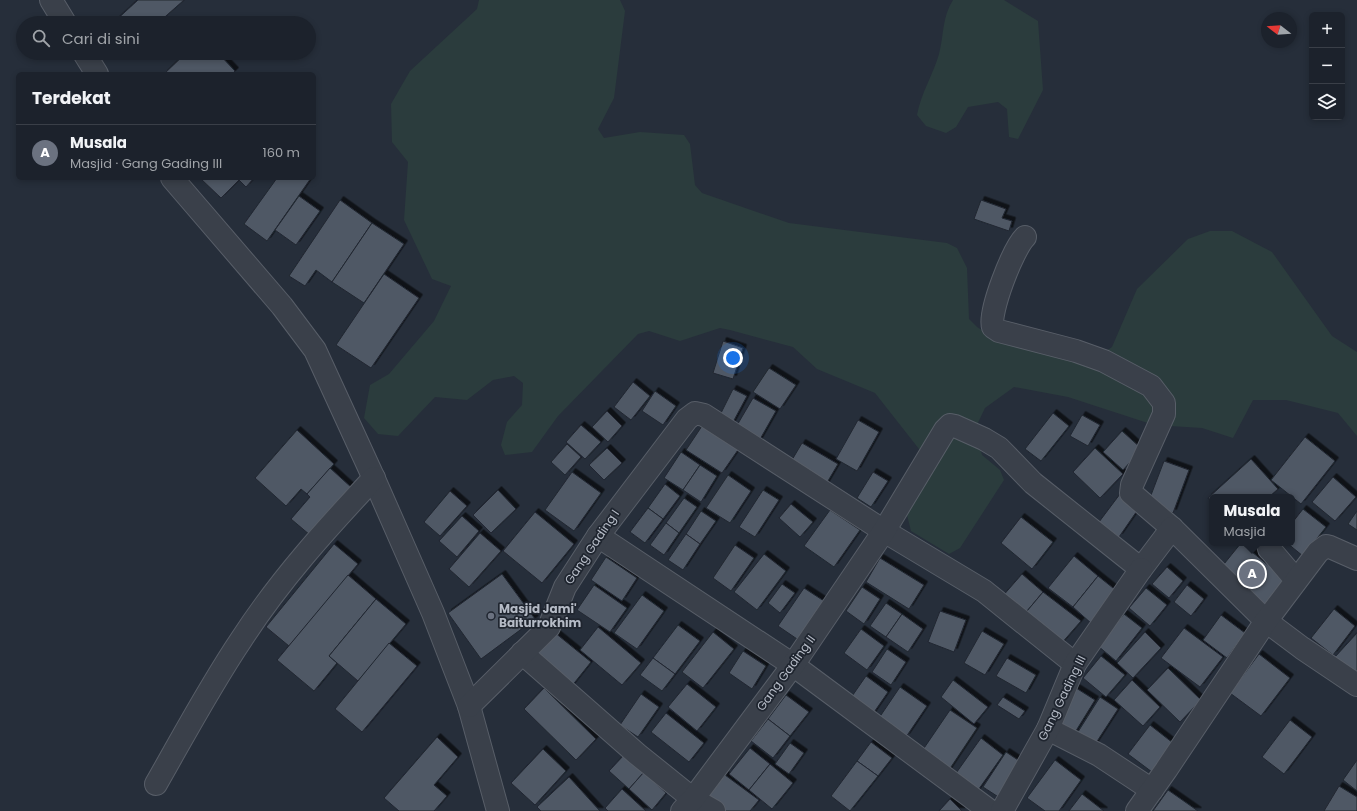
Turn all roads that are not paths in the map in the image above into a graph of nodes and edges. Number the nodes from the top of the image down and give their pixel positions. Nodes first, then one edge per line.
1 (51, 0) edge
2 (61, 16) edge
3 (88, 60) edge
4 (96, 72) edge
5 (174, 180) edge
6 (1024, 237) dead end
7 (374, 478) junction
8 (1172, 528) junction
9 (884, 531) junction
10 (598, 536) junction
11 (1268, 546) edge
12 (1357, 559) edge
13 (1141, 569) junction
14 (1296, 580) junction
15 (1266, 621) junction
16 (522, 653) junction
17 (1075, 664) junction
18 (793, 665) junction
19 (1357, 685) edge
20 (469, 706) junction
21 (1048, 729) junction
22 (156, 784) dead end
23 (1152, 790) junction
24 (687, 805) edge
25 (498, 811) edge
26 (714, 811) edge
27 (990, 811) edge
28 (1002, 811) edge
29 (1137, 811) edge

1 - 2 street
3 - 4 street
5 - 7 street
6 - 8 street
7 - 20 street
7 - 22 street
8 - 13 street, Gang Gading III
8 - 15 street
9 - 10 street, Gang Gading I
9 - 13 street, Gang Gading II
9 - 17 street
9 - 18 street, Gang Gading II
10 - 16 street, Gang Gading I
10 - 18 street
11 - 14 street
12 - 14 street
13 - 17 street, Gang Gading III
14 - 15 street
15 - 19 street
15 - 23 street
16 - 20 street, Gang Gading I
16 - 24 street
17 - 21 street, Gang Gading III
18 - 24 street, Gang Gading II
18 - 27 street
20 - 25 street
21 - 23 street
21 - 28 street, Gang Gading III
23 - 29 street
24 - 26 street

